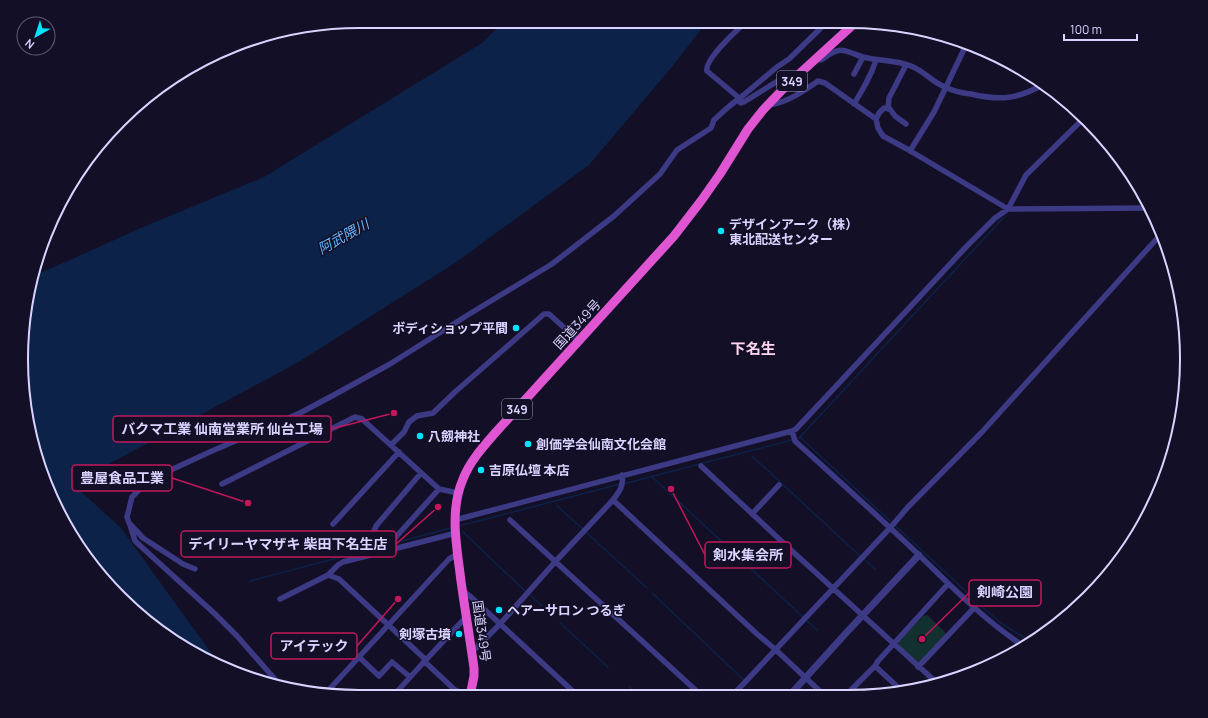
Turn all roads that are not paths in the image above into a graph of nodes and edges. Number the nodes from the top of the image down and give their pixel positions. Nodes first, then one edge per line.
1 (740, 28) edge
2 (821, 28) edge
3 (849, 28) edge
4 (964, 49) edge
5 (863, 57) junction
6 (816, 59) junction
7 (876, 60) junction
8 (906, 65) junction
9 (801, 74) junction
10 (854, 74) dead end
11 (1038, 87) edge
12 (945, 88) junction
13 (742, 100) junction
14 (854, 104) junction
15 (768, 105) junction
16 (888, 109) junction
17 (876, 119) junction
18 (1080, 122) edge
19 (906, 124) dead end
20 (910, 151) junction
21 (1143, 208) edge
22 (1008, 209) junction
23 (1157, 238) edge
24 (579, 341) junction
25 (792, 432) junction
26 (391, 445) junction
27 (399, 452) junction
28 (701, 466) dead end
29 (421, 473) junction
30 (622, 476) junction
31 (222, 484) dead end
32 (779, 486) dead end
33 (439, 489) junction
34 (458, 493) junction
35 (613, 500) junction
36 (752, 514) junction
37 (127, 517) junction
38 (510, 520) dead end
39 (333, 524) dead end
40 (891, 526) junction
41 (455, 527) junction
42 (458, 554) junction
43 (919, 555) junction
44 (555, 562) junction
45 (195, 569) dead end
46 (328, 575) junction
47 (948, 584) junction
48 (833, 588) junction
49 (463, 591) junction
50 (280, 599) dead end
51 (974, 608) junction
52 (862, 616) junction
53 (466, 617) junction
54 (500, 624) junction
55 (389, 625) junction
56 (1019, 643) edge
57 (893, 644) junction
58 (776, 650) junction
59 (472, 652) junction
60 (359, 657) junction
61 (425, 660) junction
62 (874, 666) junction
63 (918, 667) junction
64 (410, 677) junction
65 (806, 678) junction
66 (275, 680) edge
67 (933, 680) edge
68 (896, 686) edge
69 (330, 688) edge
70 (398, 690) edge
71 (455, 690) edge
72 (470, 690) edge
73 (572, 690) edge
74 (695, 690) edge
75 (738, 690) edge
76 (795, 690) edge
77 (819, 690) edge
78 (851, 690) edge

1 - 13 street
2 - 13 street
3 - 6 highway, 国道349号 / 349
4 - 12 street
5 - 6 street
5 - 7 street
5 - 10 street
6 - 9 highway, 国道349号 / 349
7 - 8 street
7 - 14 street
8 - 12 street
8 - 16 street
9 - 13 street
9 - 15 highway, 国道349号 / 349
11 - 12 street
12 - 20 street
13 - 37 street
14 - 15 street
14 - 17 street
15 - 24 highway, 国道349号 / 349
16 - 17 street
16 - 19 street
17 - 20 street
18 - 22 street
20 - 22 street
21 - 22 street
22 - 25 street
23 - 40 street
24 - 26 street
24 - 34 highway, 国道349号 / 349
25 - 30 street
25 - 40 street
26 - 27 street
26 - 31 street
27 - 29 street
27 - 39 street
28 - 36 street
29 - 33 street
29 - 33 street
30 - 35 street
30 - 41 street
32 - 36 street
33 - 34 street
34 - 41 highway, 国道349号 / 349
35 - 44 street
35 - 58 street
36 - 48 street
37 - 45 street
37 - 66 street
38 - 44 street
40 - 43 street
40 - 48 street
41 - 42 highway, 国道349号 / 349
41 - 46 street
42 - 49 highway, 国道349号 / 349
42 - 55 street
43 - 47 street
43 - 52 street
44 - 54 street
44 - 74 street
46 - 50 street
46 - 55 street
47 - 51 street
47 - 57 street
48 - 52 street
48 - 58 street
49 - 53 highway, 国道349号 / 349
49 - 54 street
51 - 56 street
51 - 63 street
52 - 57 street
52 - 65 street
53 - 59 highway, 国道349号 / 349
53 - 61 street
54 - 59 street
54 - 73 street
55 - 60 street
55 - 61 street
57 - 62 street
57 - 63 street
58 - 65 street
58 - 75 street
59 - 72 highway, 国道349号 / 349
60 - 64 street
60 - 69 street
61 - 64 street
61 - 71 street
62 - 68 street
62 - 78 street
63 - 67 street
64 - 70 street
65 - 76 street
65 - 77 street

